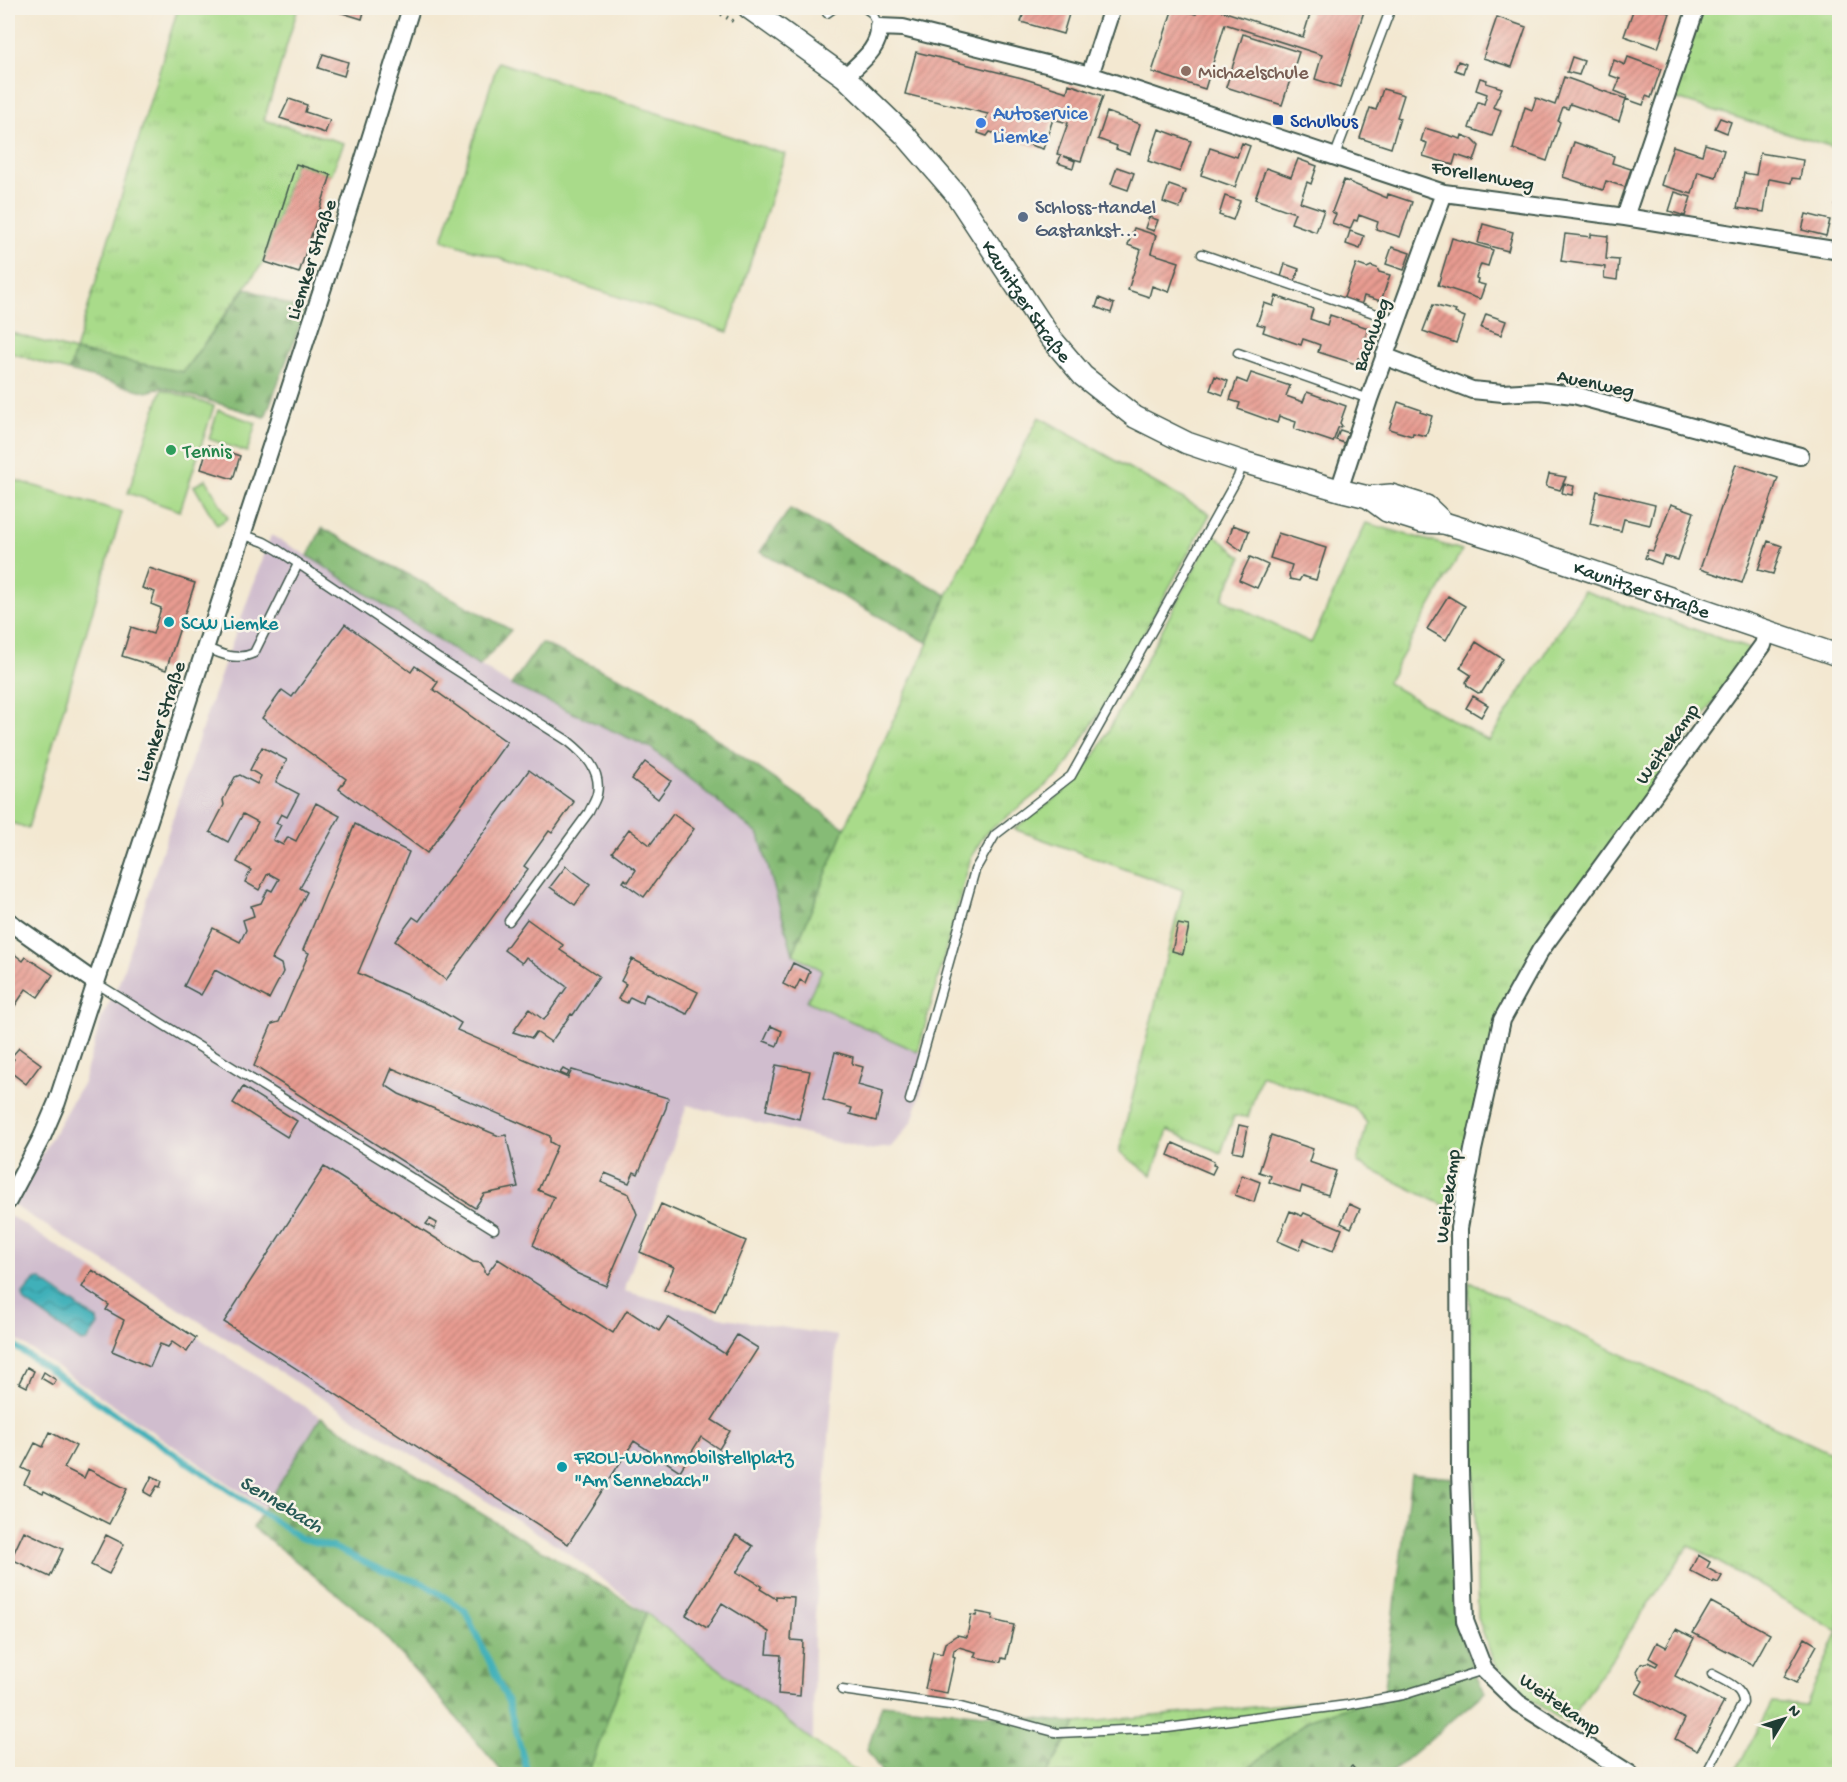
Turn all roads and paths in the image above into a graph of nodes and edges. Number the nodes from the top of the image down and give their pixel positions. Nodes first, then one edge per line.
1 (411, 8) edge
2 (711, 8) edge
3 (749, 8) edge
4 (865, 8) edge
5 (1112, 8) edge
6 (1392, 8) edge
7 (1696, 8) edge
8 (727, 18) dead end
9 (879, 27) junction
10 (1090, 75) junction
11 (845, 77) junction
12 (1335, 155) junction
13 (1444, 193) junction
14 (1625, 218) junction
15 (1839, 251) edge
16 (1202, 254) dead end
17 (1397, 321) junction
18 (1238, 353) dead end
19 (1384, 356) junction
20 (1369, 399) junction
21 (1800, 456) dead end
22 (1243, 462) junction
23 (1339, 490) junction
24 (242, 534) junction
25 (298, 564) junction
26 (1767, 630) junction
27 (205, 647) junction
28 (1839, 656) edge
29 (8, 921) edge
30 (508, 921) dead end
31 (96, 983) junction
32 (910, 1100) dead end
33 (8, 1201) edge
34 (494, 1229) dead end
35 (1484, 1670) junction
36 (1712, 1674) dead end
37 (842, 1690) dead end
38 (1630, 1774) edge
39 (1706, 1774) edge

1 - 24 street, Liemker Straße
2 - 8 path
3 - 11 street, Kaunitzer Straße
4 - 9 lane
5 - 10 street
6 - 12 lane
7 - 14 street
9 - 10 street, Forellenweg
9 - 11 street
10 - 12 street, Forellenweg
11 - 22 street, Kaunitzer Straße
12 - 13 street, Forellenweg
13 - 14 street, Forellenweg
13 - 17 street, Bachweg
14 - 15 street, Forellenweg
16 - 17 lane
17 - 19 street, Bachweg
18 - 20 lane
19 - 20 street, Bachweg
19 - 21 street, Auenweg
20 - 23 street, Bachweg
22 - 23 street, Kaunitzer Straße
22 - 32 lane
23 - 26 street, Kaunitzer Straße
24 - 25 lane
24 - 27 street, Liemker Straße
25 - 27 lane
25 - 30 lane
26 - 28 street, Kaunitzer Straße
26 - 35 street, Weitekamp
27 - 31 street, Liemker Straße
29 - 31 street
31 - 33 street, Liemker Straße
31 - 34 lane
35 - 37 lane
35 - 38 street, Weitekamp
36 - 39 lane

